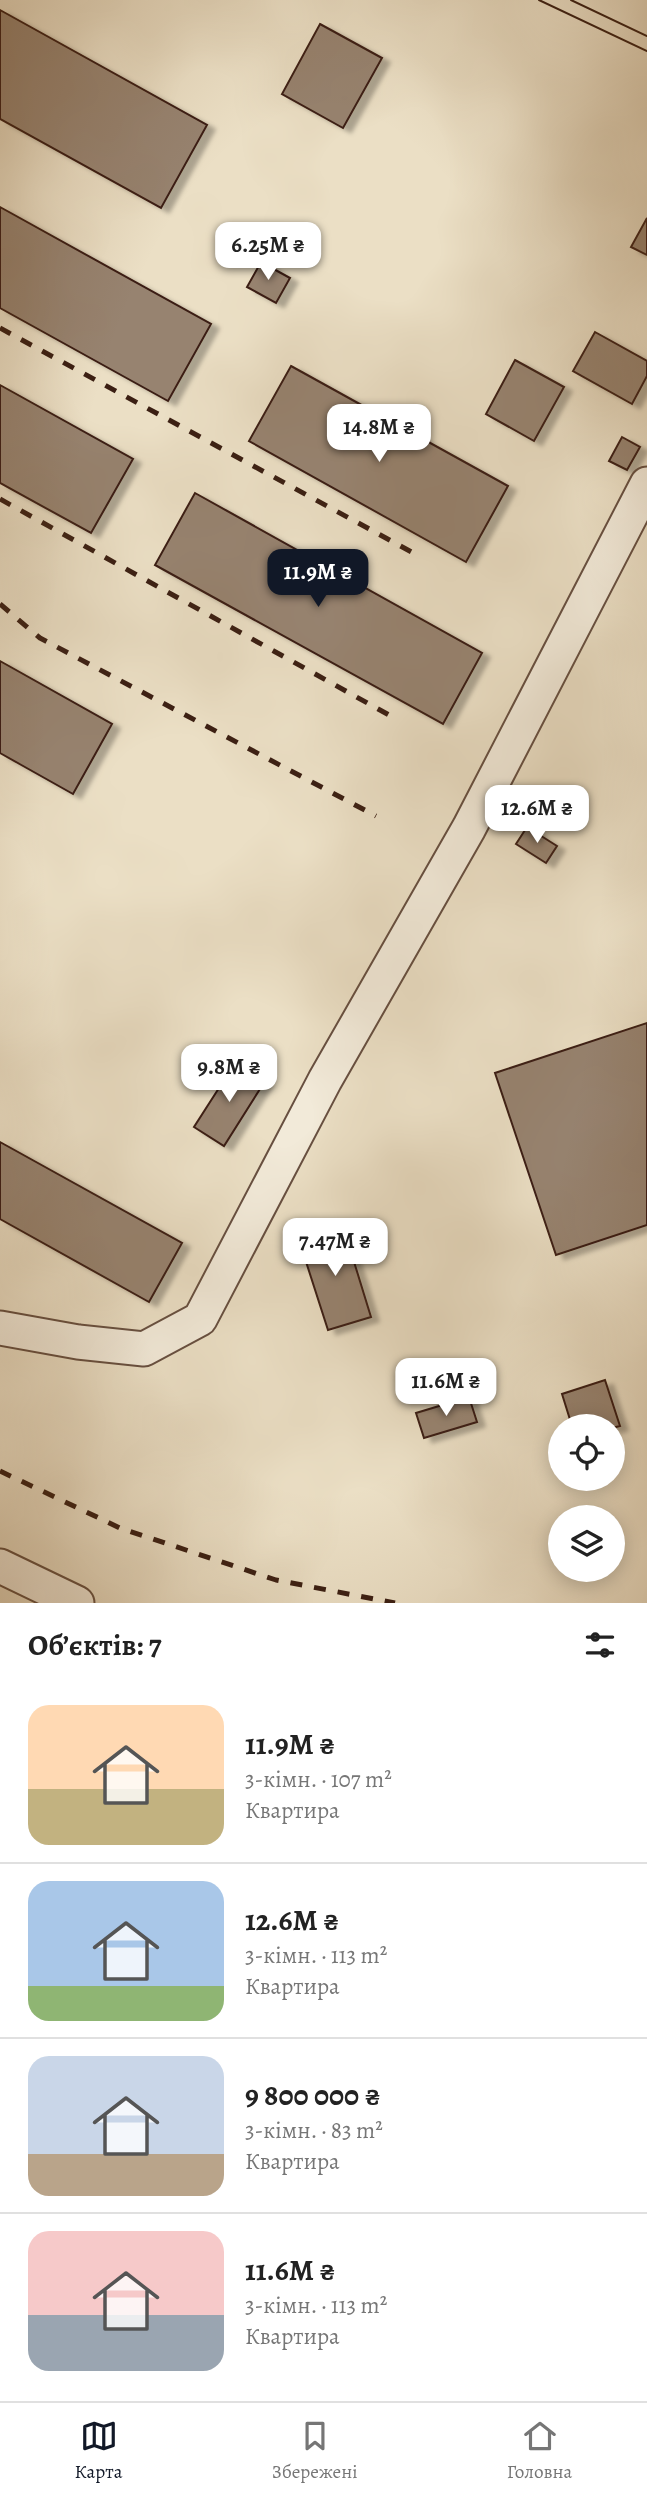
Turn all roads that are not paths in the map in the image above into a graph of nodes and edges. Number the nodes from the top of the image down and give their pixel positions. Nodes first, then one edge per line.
1 (647, 484) edge
2 (0, 1328) edge
3 (0, 1566) edge
4 (76, 1603) edge

1 - 2 street
3 - 4 street

